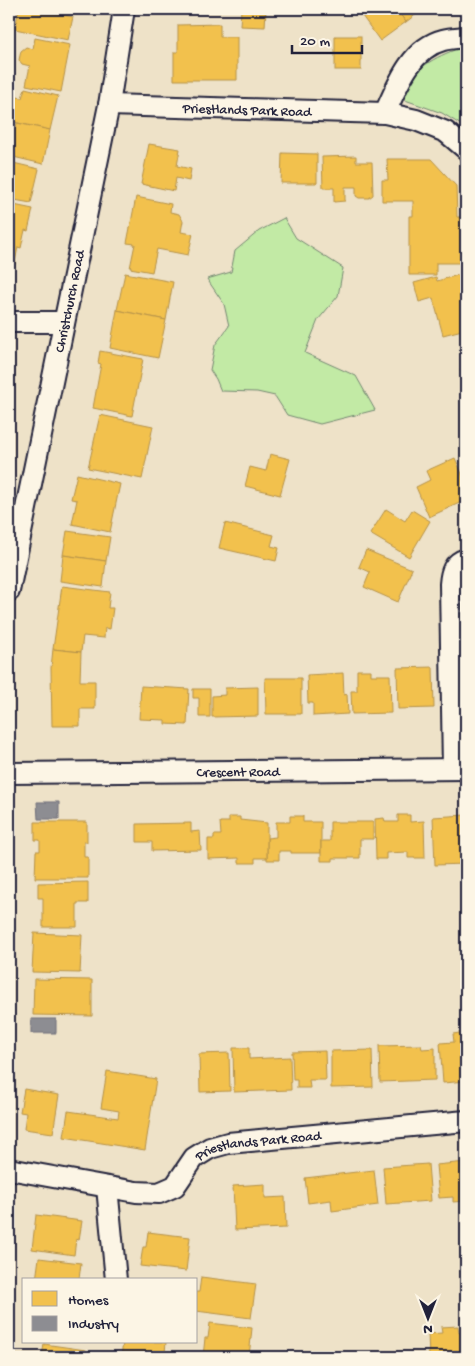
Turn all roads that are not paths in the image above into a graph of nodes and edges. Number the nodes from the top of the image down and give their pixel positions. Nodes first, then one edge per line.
1 (124, 9) edge
2 (466, 37) edge
3 (109, 105) junction
4 (385, 113) junction
5 (466, 149) edge
6 (9, 322) edge
7 (64, 322) junction
8 (466, 559) edge
9 (466, 590) edge
10 (9, 591) edge
11 (451, 608) junction
12 (460, 769) edge
13 (9, 773) edge
14 (466, 1121) edge
15 (9, 1169) edge
16 (108, 1187) junction
17 (116, 1278) edge

1 - 3 street, Christchurch Road
2 - 4 street
3 - 4 street, Priestlands Park Road
3 - 7 street, Christchurch Road
4 - 5 street, Priestlands Park Road
6 - 7 street
7 - 10 street, Christchurch Road
8 - 11 street
9 - 11 street
11 - 12 street
12 - 13 street, Crescent Road
14 - 16 street, Priestlands Park Road
15 - 16 street, Priestlands Park Road
16 - 17 street

